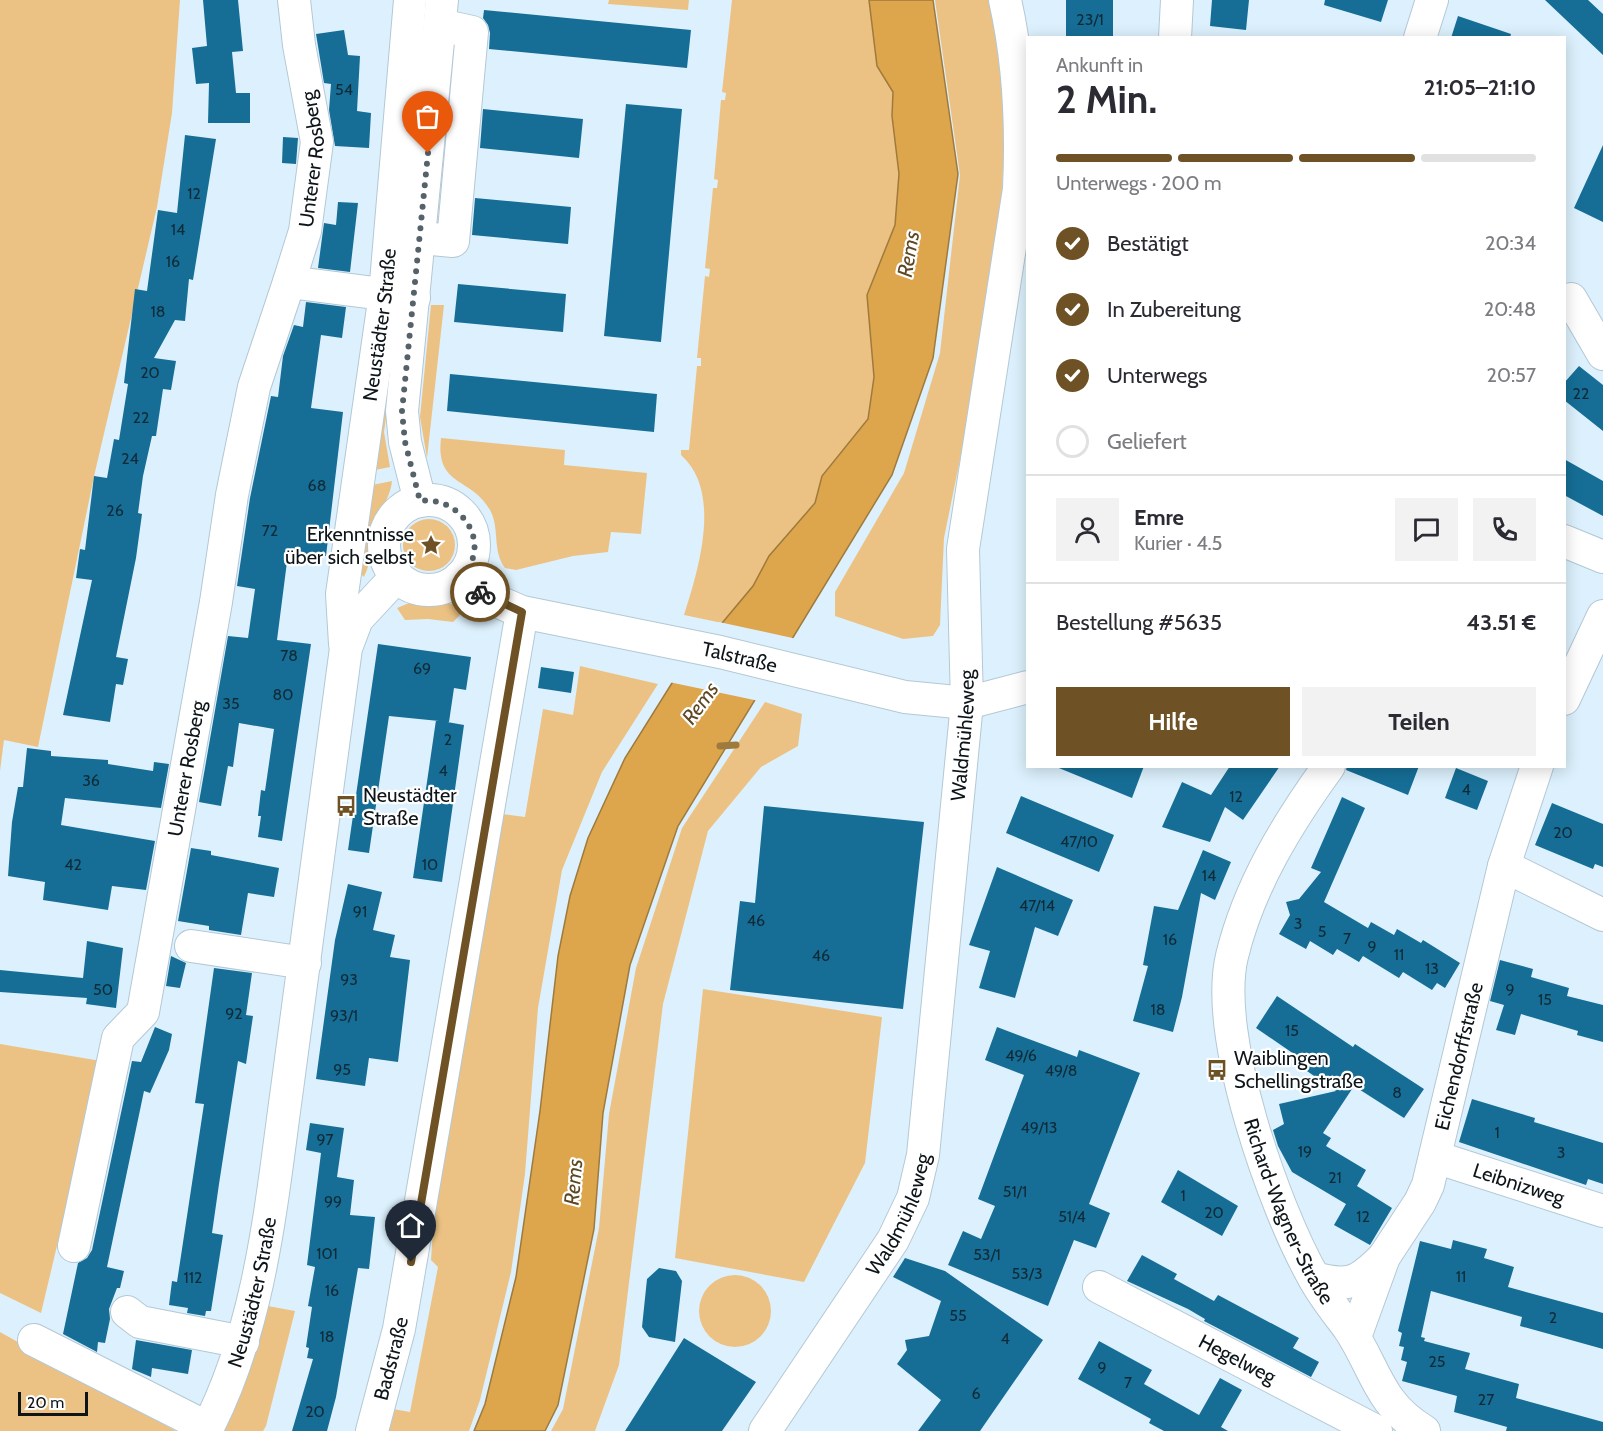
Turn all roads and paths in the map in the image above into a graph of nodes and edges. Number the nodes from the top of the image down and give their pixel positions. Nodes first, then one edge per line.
1 (294, 0) edge
2 (410, 0) edge
3 (1005, 0) edge
4 (1177, 0) edge
5 (1432, 0) edge
6 (441, 13) edge
7 (1175, 36) edge
8 (1421, 36) edge
9 (289, 282) junction
10 (400, 296) junction
11 (1570, 299) dead end
12 (1603, 354) edge
13 (420, 501) junction
14 (1566, 542) edge
15 (1603, 557) edge
16 (397, 576) junction
17 (460, 577) junction
18 (522, 612) junction
19 (1603, 616) edge
20 (346, 648) junction
21 (1026, 688) edge
22 (1566, 695) edge
23 (967, 704) junction
24 (1328, 768) edge
25 (1536, 768) edge
26 (1504, 866) junction
27 (1603, 915) edge
28 (192, 946) dead end
29 (305, 963) junction
30 (1435, 1157) junction
31 (1603, 1211) edge
32 (74, 1246) dead end
33 (1384, 1257) junction
34 (1314, 1278) junction
35 (1099, 1287) dead end
36 (127, 1312) dead end
37 (1355, 1337) junction
38 (34, 1340) dead end
39 (243, 1342) junction
40 (1399, 1428) edge
41 (207, 1430) edge
42 (372, 1431) edge
43 (765, 1431) edge

1 - 9 street, Unterer Rosberg
2 - 10 street, Neustädter Straße
3 - 23 street, Waldmühleweg
4 - 7 street
5 - 8 street
6 - 10 street, Neustädter Straße
9 - 10 street
9 - 32 street, Unterer Rosberg
10 - 13 street, Neustädter Straße
10 - 20 street, Neustädter Straße
11 - 12 street
13 - 16 street
13 - 17 street
14 - 15 street
16 - 17 street
16 - 20 street, Neustädter Straße
17 - 18 street, Talstraße
18 - 23 street, Talstraße
18 - 42 street, Badstraße
19 - 22 street
20 - 29 street, Neustädter Straße
21 - 23 street, Talstraße
23 - 43 street, Waldmühleweg
24 - 34 street, Richard-Wagner-Straße
25 - 26 street, Eichendorffstraße
26 - 27 street
26 - 30 street, Eichendorffstraße
28 - 29 street
29 - 39 street, Neustädter Straße
30 - 31 street, Leibnizweg
30 - 33 street, Eichendorffstraße
33 - 34 street
33 - 37 street, Eichendorffstraße
34 - 37 street, Richard-Wagner-Straße
35 - 40 street, Hegelweg
36 - 39 street
37 - 40 street, Richard-Wagner-Straße
38 - 41 street
39 - 41 street, Neustädter Straße

